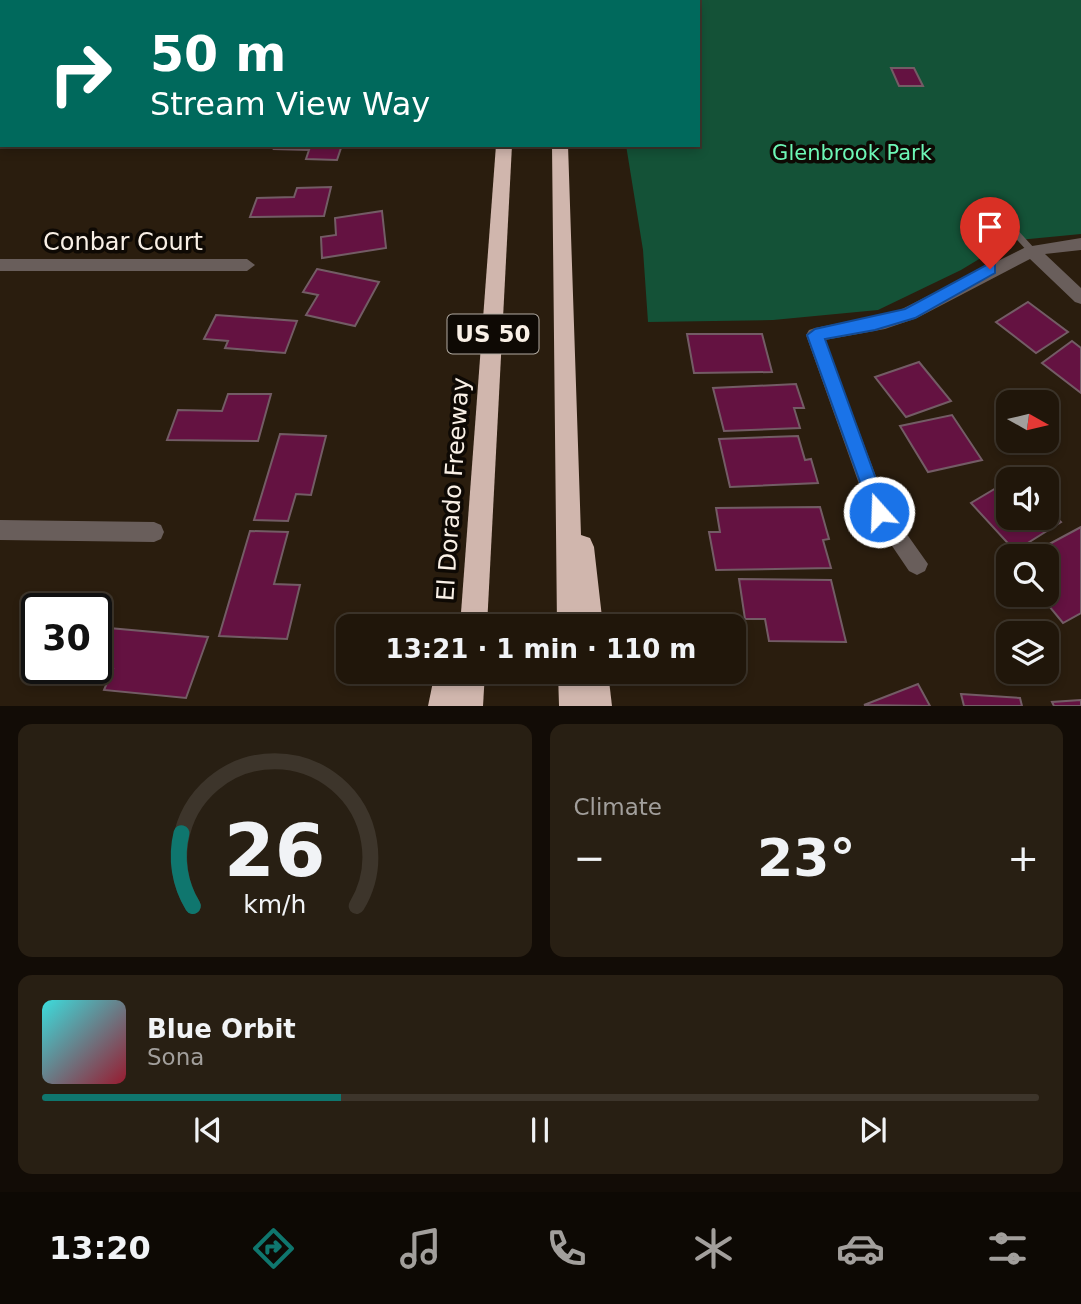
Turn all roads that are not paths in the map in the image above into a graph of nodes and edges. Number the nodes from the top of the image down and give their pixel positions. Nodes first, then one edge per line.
1 (504, 147) edge
2 (560, 147) edge
3 (998, 214) dead end
4 (1081, 244) edge
5 (1032, 251) junction
6 (0, 265) edge
7 (247, 265) dead end
8 (1081, 298) edge
9 (566, 395) junction
10 (480, 522) junction
11 (0, 530) edge
12 (154, 531) dead end
13 (917, 564) dead end
14 (461, 614) edge
15 (474, 614) edge
16 (571, 614) edge
17 (589, 614) edge
18 (446, 684) edge
19 (470, 684) edge
20 (572, 684) edge
21 (595, 684) edge
22 (442, 705) edge
23 (469, 705) edge
24 (573, 705) edge
25 (598, 705) edge

1 - 10 highway, El Dorado Freeway / US 50
2 - 9 highway, US 50
3 - 5 lane
4 - 5 street
5 - 8 street
5 - 13 street
6 - 7 street, Conbar Court
9 - 16 highway, US 50
9 - 17 highway
10 - 14 highway
10 - 15 highway, El Dorado Freeway / US 50
11 - 12 street
18 - 22 highway
19 - 23 highway
20 - 24 highway
21 - 25 highway

